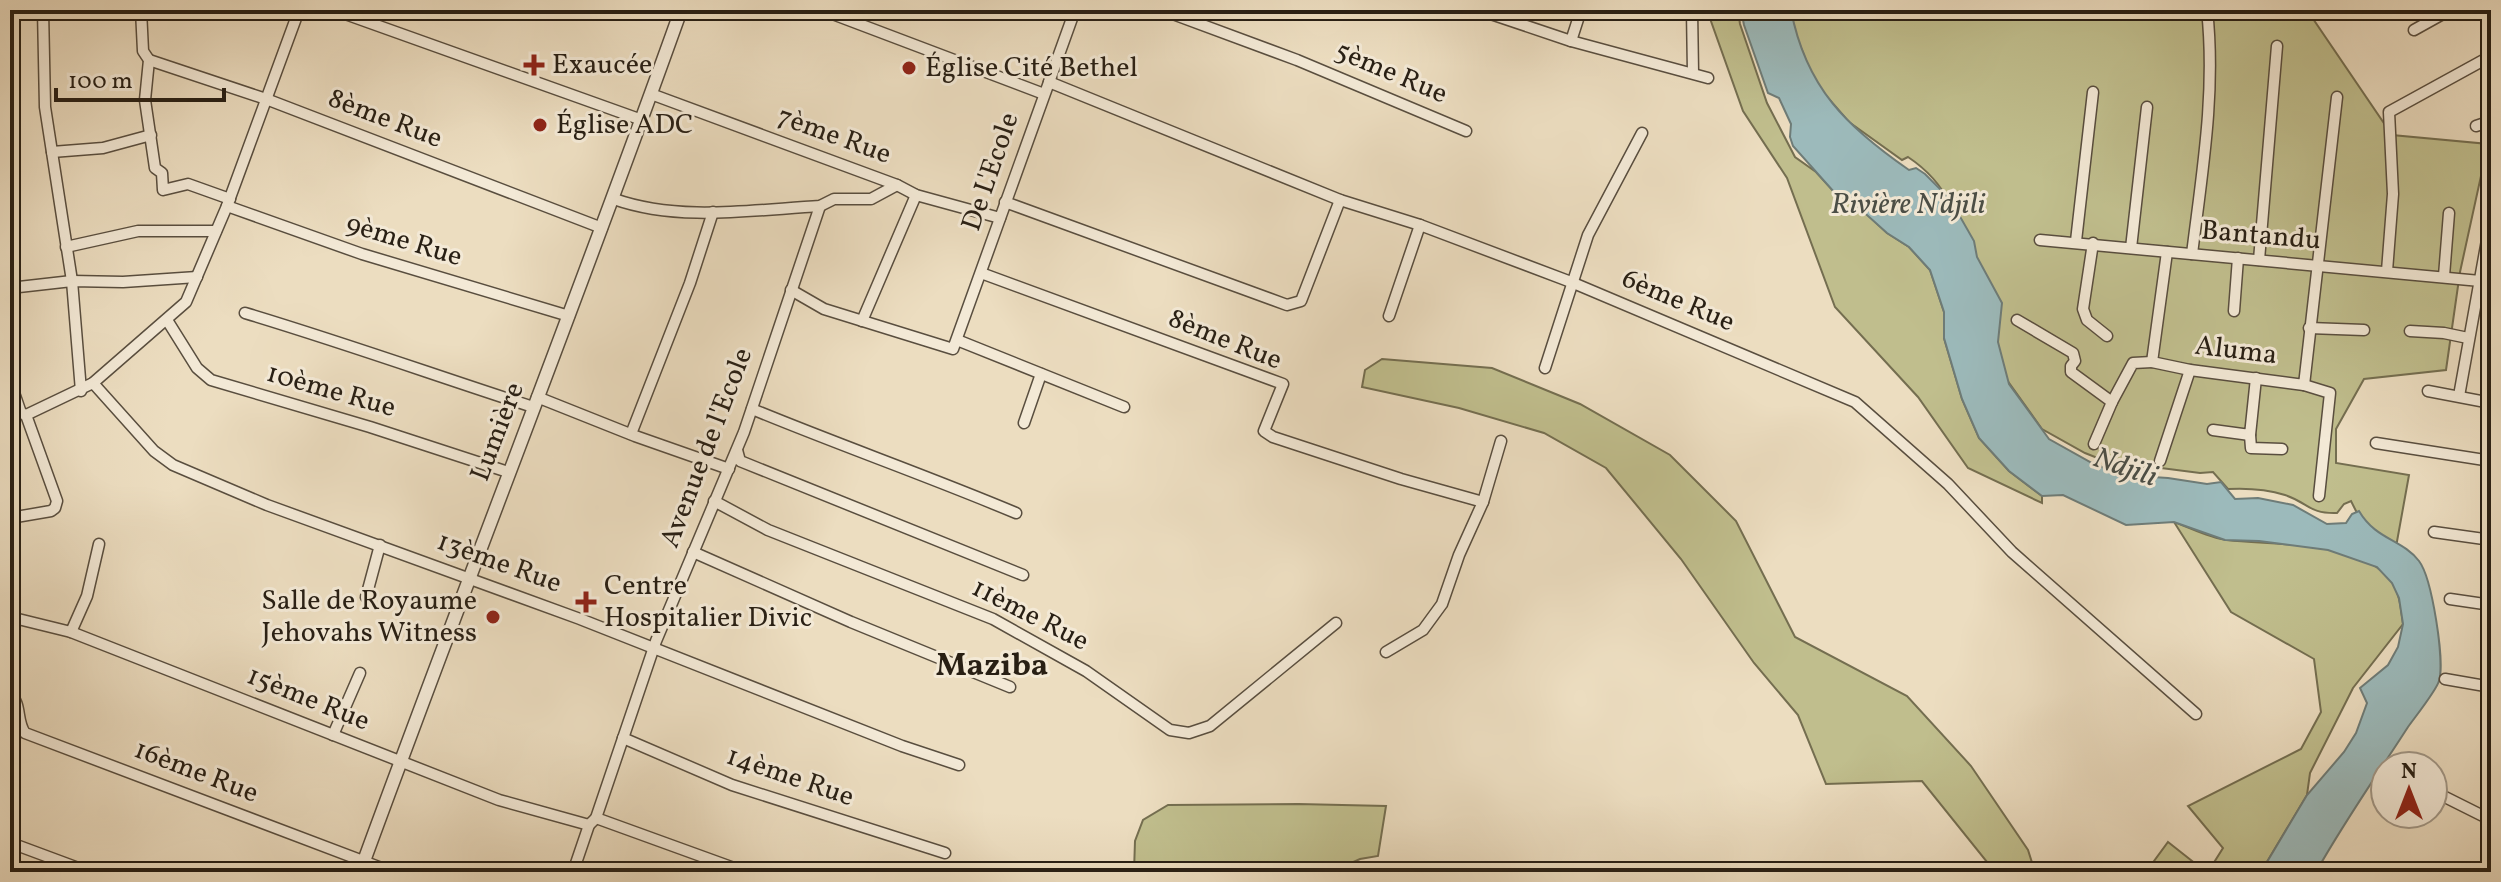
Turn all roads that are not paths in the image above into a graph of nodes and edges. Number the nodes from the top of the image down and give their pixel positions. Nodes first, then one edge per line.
1 (43, 10) edge
2 (141, 10) edge
3 (299, 10) edge
4 (334, 10) edge
5 (681, 10) edge
6 (822, 10) edge
7 (1075, 10) edge
8 (1162, 10) edge
9 (1479, 10) edge
10 (1581, 10) edge
11 (1692, 10) edge
12 (2207, 10) edge
13 (2450, 10) edge
14 (2414, 30) dead end
15 (1571, 41) junction
16 (2277, 46) dead end
17 (2491, 56) edge
18 (149, 60) junction
19 (1693, 73) junction
20 (1708, 78) dead end
21 (1049, 82) junction
22 (2093, 92) dead end
23 (651, 94) junction
24 (1044, 94) junction
25 (2337, 97) dead end
26 (266, 99) junction
27 (2147, 107) dead end
28 (642, 120) junction
29 (2491, 121) edge
30 (2476, 126) dead end
31 (1466, 131) dead end
32 (1642, 133) dead end
33 (151, 135) junction
34 (52, 152) junction
35 (897, 185) junction
36 (916, 195) junction
37 (614, 199) junction
38 (1340, 200) junction
39 (228, 202) junction
40 (1005, 202) junction
41 (820, 206) junction
42 (713, 212) junction
43 (2449, 213) dead end
44 (1000, 218) junction
45 (2491, 218) edge
46 (1420, 225) junction
47 (602, 228) junction
48 (216, 231) junction
49 (2040, 240) dead end
50 (2076, 241) junction
51 (2093, 243) junction
52 (66, 247) junction
53 (2131, 248) junction
54 (2167, 252) junction
55 (2192, 254) junction
56 (2238, 258) junction
57 (2259, 260) junction
58 (2318, 265) junction
59 (2387, 271) junction
60 (981, 273) junction
61 (2444, 276) junction
62 (197, 277) junction
63 (72, 281) junction
64 (2478, 281) junction
65 (1571, 282) junction
66 (2491, 282) edge
67 (10, 288) edge
68 (791, 290) junction
69 (2234, 311) dead end
70 (245, 313) dead end
71 (569, 316) junction
72 (1389, 316) dead end
73 (167, 320) junction
74 (2017, 320) dead end
75 (862, 321) junction
76 (2309, 328) junction
77 (2364, 330) dead end
78 (2410, 331) dead end
79 (2107, 336) dead end
80 (2468, 338) junction
81 (955, 345) junction
82 (2156, 364) junction
83 (1545, 368) dead end
84 (2190, 370) junction
85 (1041, 374) junction
86 (2256, 378) junction
87 (10, 381) edge
88 (93, 383) junction
89 (2304, 385) junction
90 (81, 391) junction
91 (2428, 391) dead end
92 (2459, 396) junction
93 (535, 402) junction
94 (2112, 402) junction
95 (2491, 403) edge
96 (1124, 407) dead end
97 (752, 409) junction
98 (19, 415) edge
99 (1024, 423) dead end
100 (2213, 430) dead end
101 (631, 434) junction
102 (2250, 435) junction
103 (1501, 441) dead end
104 (2376, 443) dead end
105 (2094, 444) dead end
106 (2282, 449) dead end
107 (737, 450) junction
108 (2160, 461) dead end
109 (2491, 461) edge
110 (729, 469) junction
111 (508, 472) junction
112 (2319, 496) dead end
113 (714, 501) junction
114 (1483, 502) junction
115 (1016, 513) dead end
116 (10, 518) edge
117 (2434, 532) dead end
118 (2491, 540) edge
119 (99, 544) dead end
120 (380, 545) junction
121 (693, 552) junction
122 (1023, 575) dead end
123 (469, 578) junction
124 (366, 597) dead end
125 (2450, 599) dead end
126 (2491, 605) edge
127 (10, 617) edge
128 (1336, 623) dead end
129 (71, 632) junction
130 (654, 648) junction
131 (1386, 652) dead end
132 (360, 673) dead end
133 (2445, 679) dead end
134 (1010, 687) dead end
135 (2491, 687) edge
136 (10, 694) edge
137 (2196, 714) dead end
138 (333, 735) junction
139 (623, 738) junction
140 (399, 762) junction
141 (959, 765) dead end
142 (2449, 799) edge
143 (2491, 820) edge
144 (592, 822) junction
145 (19, 846) dead end
146 (945, 853) dead end
147 (362, 867) edge
148 (89, 872) edge
149 (392, 872) edge
150 (573, 872) edge
151 (745, 872) edge

1 - 34 street
2 - 18 street
3 - 26 street
4 - 28 street
5 - 23 street, Lumière
6 - 24 street
7 - 21 street, De L'Ecole
8 - 31 street, 5ème Rue
9 - 15 street
10 - 15 street
11 - 19 street
12 - 55 street
13 - 14 street
15 - 19 street
16 - 57 street
17 - 59 street
18 - 26 street, 8ème Rue
18 - 33 street
19 - 20 street
21 - 24 street, De L'Ecole
21 - 38 street, 6ème Rue
22 - 50 street
23 - 28 street, Lumière
23 - 35 street, 7ème Rue
24 - 40 street, De L'Ecole
25 - 58 street, Aluma
26 - 39 street
26 - 47 street, 8ème Rue
27 - 53 street
28 - 37 street, Lumière
29 - 30 street
32 - 65 street
33 - 34 street
33 - 39 street, 9ème Rue
34 - 52 street
35 - 36 street, 7ème Rue
35 - 41 street
36 - 44 street, 7ème Rue
36 - 75 street
37 - 42 street
37 - 47 street, Lumière
38 - 40 street
38 - 46 street, 6ème Rue
39 - 48 street
39 - 71 street, 9ème Rue
40 - 44 street, De L'Ecole
41 - 42 street
41 - 68 street, Avenue de l'Ecole
42 - 101 street
43 - 61 street
44 - 60 street, De L'Ecole
45 - 64 street
46 - 65 street, 6ème Rue
46 - 72 street
47 - 71 street, Lumière
48 - 52 street
48 - 62 street
49 - 50 street, Bantandu
50 - 51 street, Bantandu
51 - 53 street, Bantandu
51 - 79 street
52 - 63 street
53 - 54 street, Bantandu
54 - 55 street, Bantandu
54 - 82 street
55 - 56 street, Bantandu
56 - 57 street, Bantandu
56 - 69 street
57 - 58 street, Bantandu
58 - 59 street, Bantandu
58 - 76 street, Aluma
59 - 61 street, Bantandu
60 - 81 street, De L'Ecole
60 - 114 street, 8ème Rue
61 - 64 street, Bantandu
62 - 63 street
62 - 73 street
63 - 67 street
63 - 90 street
64 - 66 street, Bantandu
64 - 80 street
65 - 83 street
65 - 137 street, 6ème Rue
68 - 75 street
68 - 97 street, Avenue de l'Ecole
70 - 93 street, 10ème Rue
71 - 93 street, Lumière
73 - 88 street
73 - 111 street, 10ème Rue
74 - 94 street
75 - 81 street
76 - 77 street
76 - 89 street, Aluma
78 - 80 street
80 - 92 street
81 - 85 street
82 - 84 street, Aluma
82 - 94 street
84 - 86 street, Aluma
84 - 108 street
85 - 96 street
85 - 99 street
86 - 89 street, Aluma
86 - 102 street
87 - 98 street
88 - 90 street
88 - 120 street, 13ème Rue
89 - 112 street
90 - 98 street
91 - 92 street
92 - 95 street
93 - 101 street, 10ème Rue
93 - 111 street, Lumière
94 - 105 street
97 - 107 street, Avenue de l'Ecole
97 - 115 street
98 - 116 street
100 - 102 street
101 - 110 street, 10ème Rue
102 - 106 street
103 - 114 street
104 - 109 street
107 - 110 street, Avenue de l'Ecole
107 - 122 street
110 - 113 street, Avenue de l'Ecole
111 - 123 street, Lumière
113 - 121 street, Avenue de l'Ecole
113 - 128 street, 11ème Rue
114 - 131 street
117 - 118 street
119 - 129 street
120 - 123 street, 13ème Rue
120 - 124 street
121 - 130 street, Avenue de l'Ecole
121 - 134 street
123 - 130 street, 13ème Rue
123 - 140 street, Lumière
125 - 126 street
127 - 129 street, 15ème Rue
129 - 138 street, 15ème Rue
130 - 139 street, Avenue de l'Ecole
130 - 141 street, 13ème Rue
132 - 138 street
133 - 135 street
136 - 147 street, 16ème Rue
138 - 140 street, 15ème Rue
139 - 144 street, Avenue de l'Ecole
139 - 146 street, 14ème Rue
140 - 144 street, 15ème Rue
140 - 147 street, Lumière
142 - 143 street
144 - 150 street, Avenue de l'Ecole
144 - 151 street, 15ème Rue
145 - 148 street
147 - 149 street, 16ème Rue

